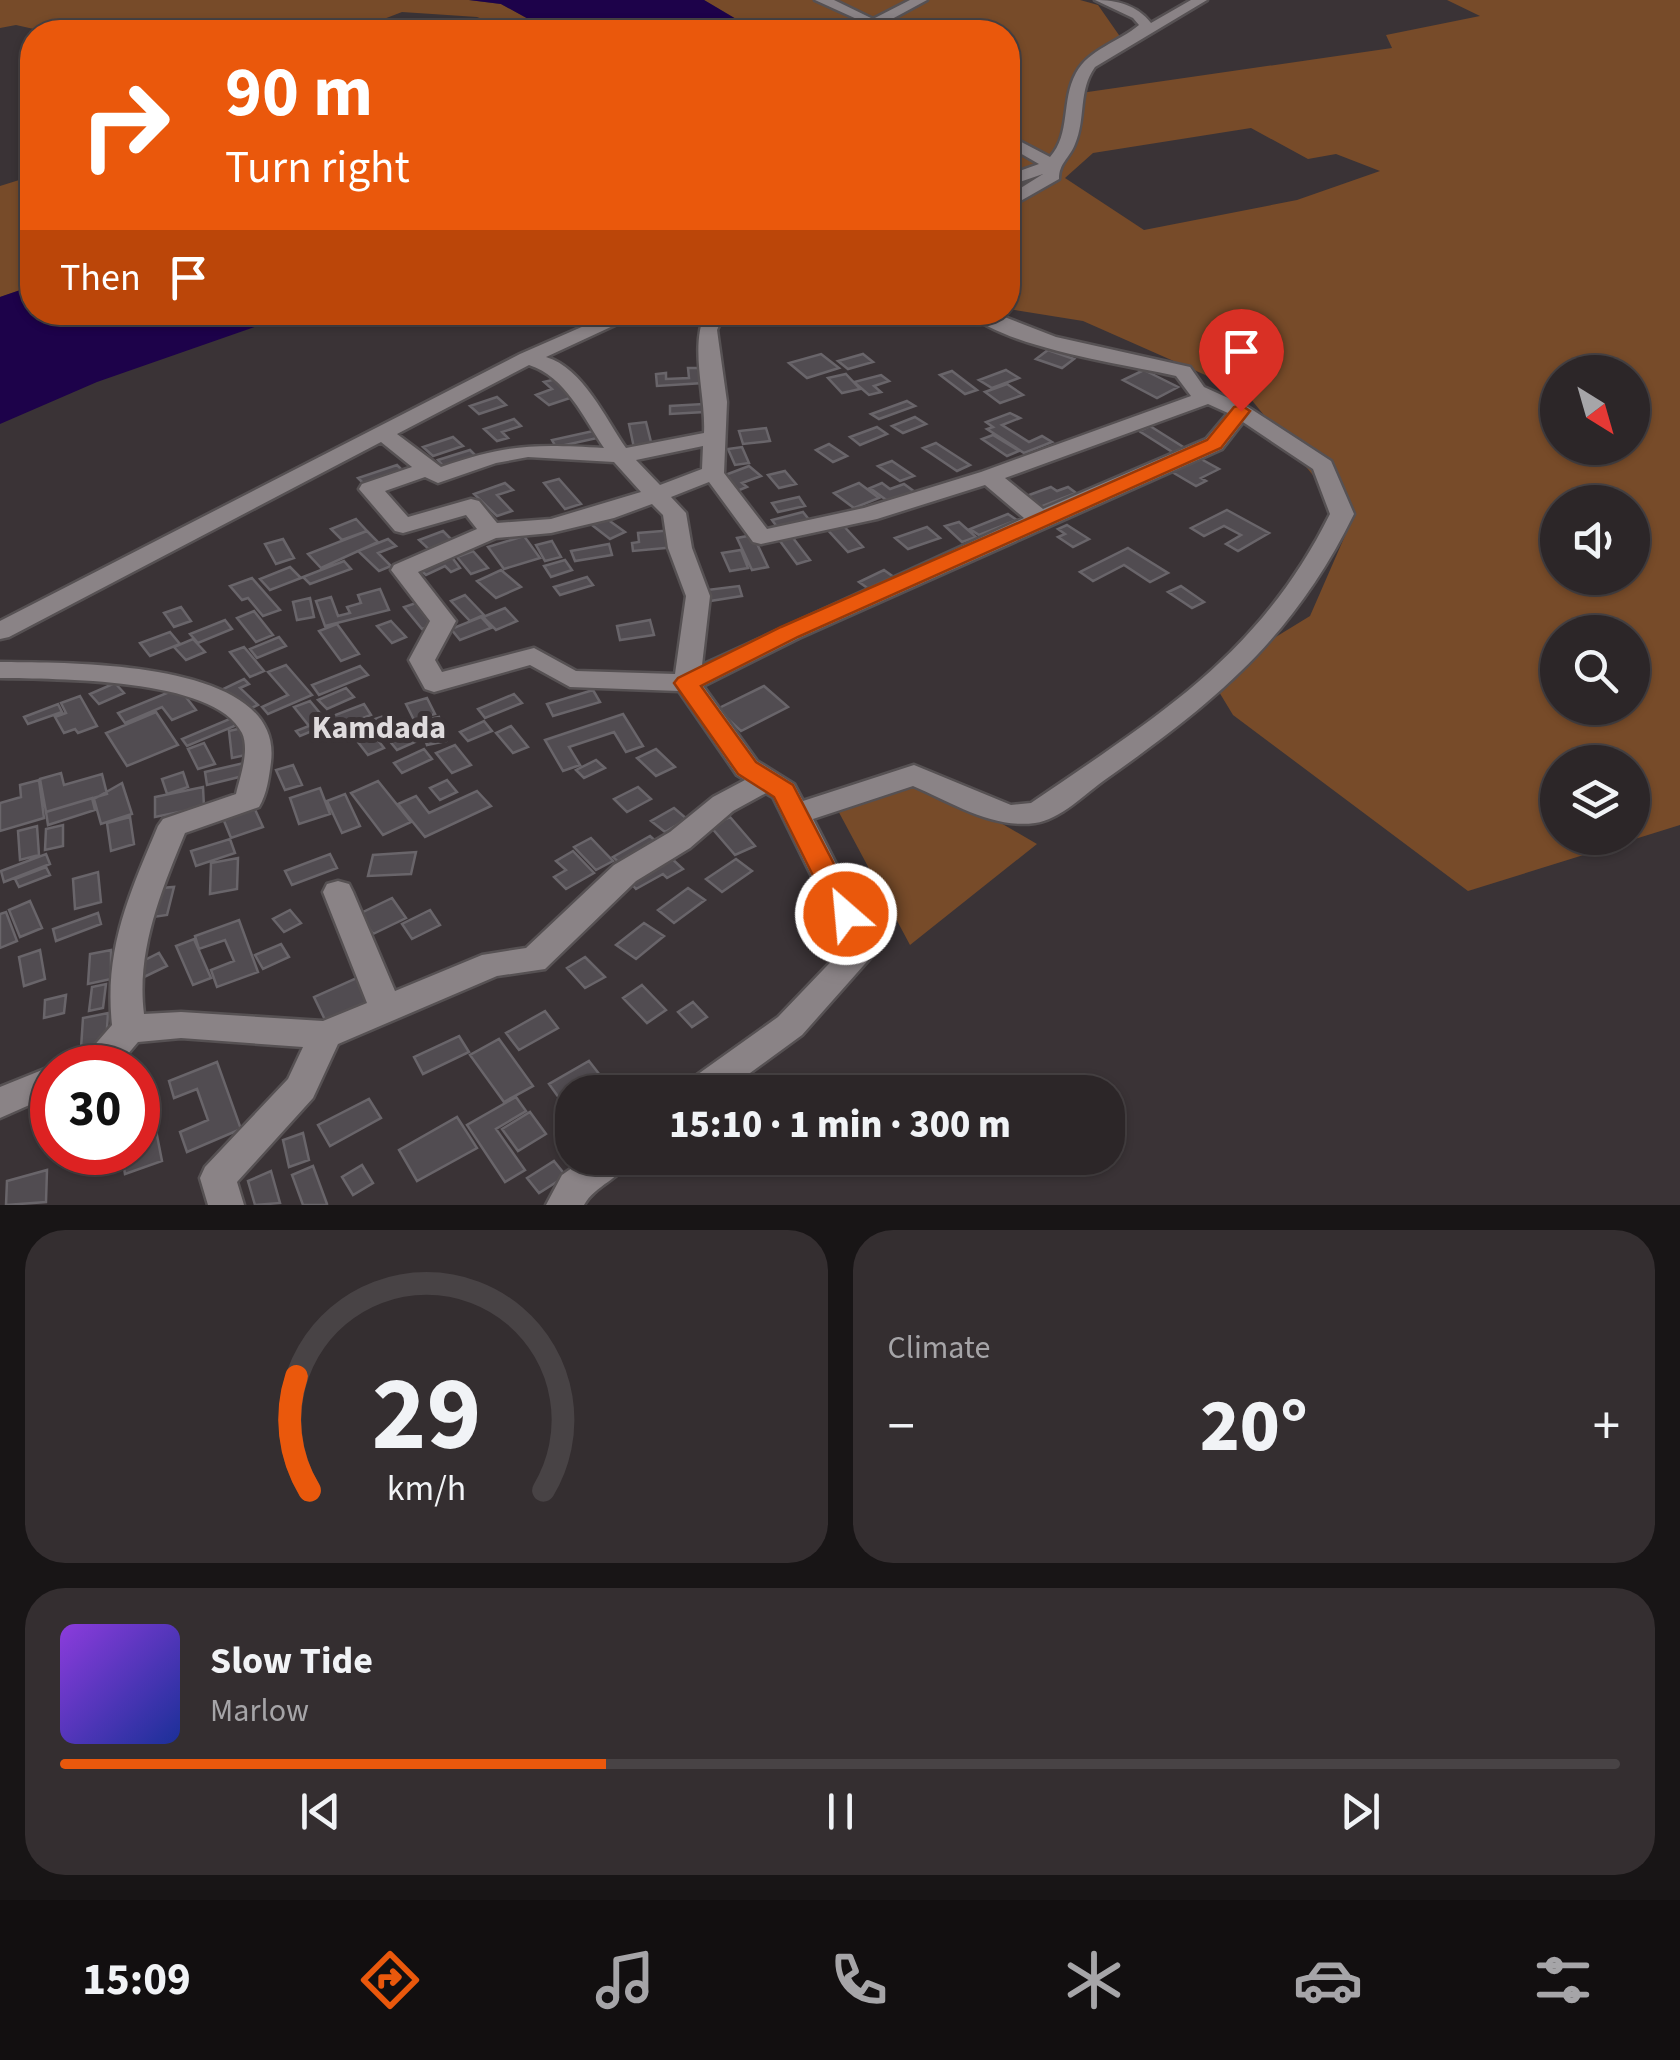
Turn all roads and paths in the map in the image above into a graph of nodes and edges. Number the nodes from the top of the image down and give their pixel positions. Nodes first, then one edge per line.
1 (822, 0) edge
2 (920, 0) edge
3 (1102, 0) edge
4 (1200, 0) edge
5 (866, 20) edge
6 (888, 20) edge
7 (1134, 38) junction
8 (1020, 147) edge
9 (1050, 164) junction
10 (1020, 176) edge
11 (1020, 196) edge
12 (604, 325) edge
13 (710, 325) edge
14 (1003, 325) edge
15 (527, 358) junction
16 (1208, 396) junction
17 (1241, 411) junction
18 (384, 434) junction
19 (712, 438) junction
20 (620, 456) junction
21 (430, 468) junction
22 (713, 474) junction
23 (989, 478) junction
24 (657, 494) junction
25 (1040, 519) junction
26 (490, 530) junction
27 (0, 631) edge
28 (0, 670) edge
29 (686, 683) junction
30 (766, 780) junction
31 (796, 814) junction
32 (338, 892) dead end
33 (385, 1007) junction
34 (129, 1029) junction
35 (325, 1035) junction
36 (115, 1045) edge
37 (722, 1075) edge
38 (30, 1090) edge
39 (0, 1103) edge
40 (596, 1175) edge
41 (572, 1199) edge
42 (226, 1205) edge

1 - 5 street
2 - 6 street
3 - 7 street
4 - 7 street
7 - 9 street
8 - 9 street
9 - 10 street
9 - 11 street
12 - 15 street
13 - 19 street
14 - 16 street
15 - 18 street
15 - 20 street
16 - 17 street
16 - 23 street
17 - 25 street
17 - 31 street
18 - 21 street
18 - 27 street
19 - 20 street
19 - 22 street
20 - 21 street
20 - 24 street
21 - 26 street
22 - 23 street
22 - 24 street
23 - 25 street
24 - 26 street
24 - 29 street
25 - 29 street
26 - 29 street
28 - 34 street
29 - 30 street
30 - 31 street
30 - 33 street
31 - 37 street
32 - 33 street
33 - 35 street
34 - 35 street
34 - 36 street
35 - 42 street
38 - 39 street
40 - 41 street

